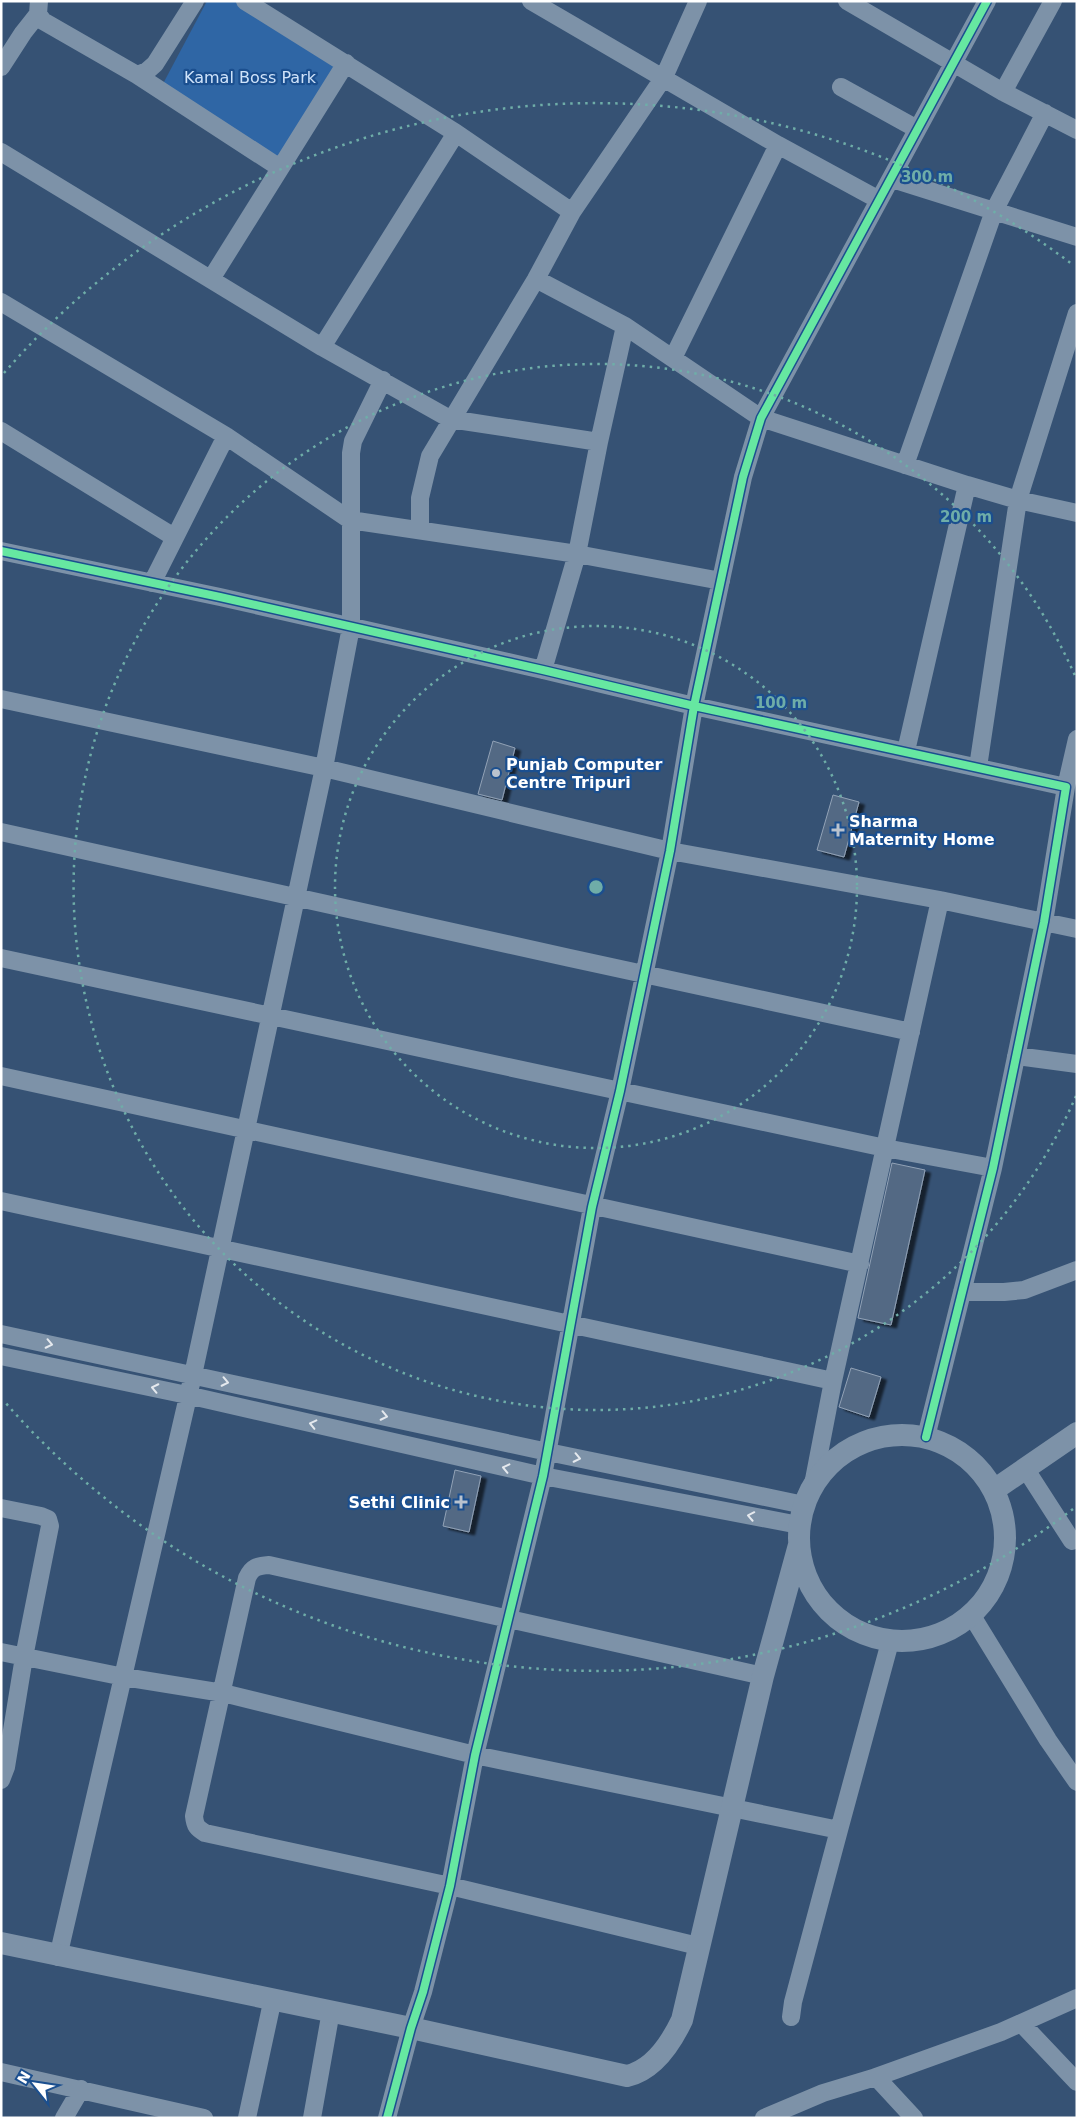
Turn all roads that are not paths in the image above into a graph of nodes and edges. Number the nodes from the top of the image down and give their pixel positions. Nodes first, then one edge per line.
1 (195, 1) edge
2 (245, 1) edge
3 (531, 1) edge
4 (698, 1) edge
5 (847, 1) edge
6 (987, 1) edge
7 (1053, 1) edge
8 (38, 8) edge
9 (346, 63) junction
10 (954, 63) junction
11 (1, 67) edge
12 (137, 75) junction
13 (664, 77) junction
14 (842, 87) dead end
15 (1003, 92) junction
16 (1045, 113) junction
17 (917, 129) junction
18 (1077, 130) edge
19 (456, 133) junction
20 (778, 145) junction
21 (1, 152) edge
22 (280, 168) junction
23 (892, 179) junction
24 (879, 200) junction
25 (994, 211) junction
26 (572, 212) junction
27 (1077, 237) edge
28 (211, 279) junction
29 (536, 279) junction
30 (1, 302) edge
31 (1077, 313) edge
32 (625, 326) junction
33 (322, 347) junction
34 (673, 358) junction
35 (383, 380) junction
36 (761, 418) junction
37 (450, 419) junction
38 (2, 432) edge
39 (226, 436) junction
40 (599, 442) junction
41 (905, 465) junction
42 (967, 485) junction
43 (1018, 500) junction
44 (1077, 513) edge
45 (350, 520) junction
46 (420, 530) junction
47 (174, 537) junction
48 (1, 551) edge
49 (577, 554) junction
50 (721, 581) junction
51 (152, 583) junction
52 (352, 627) junction
53 (543, 670) junction
54 (1, 699) edge
55 (694, 706) junction
56 (1077, 739) edge
57 (906, 751) junction
58 (324, 768) junction
59 (978, 768) junction
60 (1066, 787) junction
61 (1, 832) edge
62 (670, 851) junction
63 (296, 896) junction
64 (940, 900) junction
65 (1044, 922) junction
66 (1077, 929) edge
67 (1, 958) edge
68 (643, 976) junction
69 (270, 1015) junction
70 (911, 1032) junction
71 (1016, 1056) junction
72 (1077, 1064) edge
73 (1, 1076) edge
74 (620, 1091) junction
75 (246, 1128) junction
76 (885, 1148) junction
77 (993, 1168) junction
78 (1, 1201) edge
79 (592, 1207) junction
80 (220, 1248) junction
81 (860, 1264) junction
82 (1077, 1270) edge
83 (962, 1292) junction
84 (571, 1323) junction
85 (1, 1334) edge
86 (1, 1356) edge
87 (193, 1374) junction
88 (833, 1381) junction
89 (187, 1395) junction
90 (1077, 1434) edge
91 (926, 1437) junction
92 (548, 1452) junction
93 (1025, 1468) junction
94 (543, 1476) junction
95 (994, 1490) junction
96 (1, 1508) edge
97 (804, 1516) junction
98 (1072, 1542) dead end
99 (972, 1616) junction
100 (508, 1620) junction
101 (890, 1642) junction
102 (1, 1652) edge
103 (24, 1657) junction
104 (763, 1676) junction
105 (124, 1677) junction
106 (223, 1693) junction
107 (475, 1756) junction
108 (1, 1780) edge
109 (1077, 1782) edge
110 (732, 1808) junction
111 (839, 1830) junction
112 (450, 1886) junction
113 (1, 1943) edge
114 (698, 1946) junction
115 (58, 1956) junction
116 (273, 1998) junction
117 (1077, 1998) edge
118 (332, 2012) junction
119 (791, 2017) dead end
120 (1022, 2024) junction
121 (411, 2028) junction
122 (1, 2072) edge
123 (876, 2076) junction
124 (1077, 2082) edge
125 (81, 2089) junction
126 (64, 2118) edge
127 (204, 2118) edge
128 (247, 2118) edge
129 (312, 2118) edge
130 (387, 2118) edge
131 (764, 2118) edge
132 (914, 2118) edge

1 - 12 street
2 - 9 street
3 - 13 street
4 - 13 street
5 - 10 street
6 - 10 street
7 - 15 street
8 - 11 street
8 - 12 street
9 - 19 street
9 - 22 street
10 - 15 street
10 - 17 street
12 - 22 street
13 - 20 street
13 - 26 street
14 - 17 street
15 - 16 street
16 - 18 street
16 - 25 street
17 - 23 street
19 - 26 street
19 - 33 street
20 - 24 street
20 - 34 street
21 - 28 street
22 - 28 street
23 - 24 street
23 - 25 street
24 - 36 street
25 - 27 street
25 - 41 street
26 - 29 street
28 - 33 street
29 - 32 street
29 - 37 street
30 - 39 street
31 - 43 street
32 - 34 street
32 - 40 street
33 - 35 street
34 - 36 street
35 - 37 street
35 - 45 street
36 - 41 street
36 - 50 street
37 - 40 street
37 - 46 street
38 - 47 street
39 - 45 street
39 - 47 street
40 - 49 street
41 - 42 street
42 - 43 street
42 - 57 street
43 - 44 street
43 - 59 street
45 - 46 street
45 - 52 street
46 - 49 street
47 - 51 street
48 - 51 street
49 - 50 street
49 - 53 street
50 - 55 street
51 - 52 street
52 - 53 street
52 - 58 street
53 - 55 street
54 - 58 street
55 - 57 street
55 - 62 street
56 - 60 street
57 - 59 street
58 - 62 street
58 - 63 street
59 - 60 street
60 - 65 street
61 - 63 street
62 - 64 street
62 - 68 street
63 - 68 street
63 - 69 street
64 - 65 street
64 - 70 street
65 - 66 street
65 - 71 street
67 - 69 street
68 - 70 street
68 - 74 street
69 - 74 street
69 - 75 street
70 - 76 street
71 - 72 street
71 - 77 street
73 - 75 street
74 - 76 street
74 - 79 street
75 - 79 street
75 - 80 street
76 - 77 street
76 - 81 street
77 - 83 street
78 - 80 street
79 - 81 street
79 - 84 street
80 - 84 street
80 - 87 street
81 - 88 street
82 - 83 street
83 - 91 street
84 - 88 street
84 - 92 street
85 -> 87 street
89 -> 86 street
87 - 89 street
87 -> 92 street
88 - 97 street
94 -> 89 street
89 - 105 street
90 - 93 street
91 - 95 street
91 - 97 street
92 - 94 street
92 -> 97 street
93 - 95 street
93 - 98 street
97 -> 94 street
94 - 100 street
95 - 99 street
96 - 103 street
97 - 101 street
97 - 104 street
99 - 101 street
99 - 109 street
100 - 104 street
100 - 106 street
100 - 107 street
101 - 111 street
102 - 103 street
103 - 105 street
103 - 108 street
104 - 110 street
105 - 106 street
105 - 115 street
106 - 107 street
106 - 112 street
107 - 110 street
107 - 112 street
110 - 111 street
110 - 114 street
111 - 119 street
112 - 114 street
112 - 121 street
113 - 115 street
114 - 121 street
115 - 116 street
116 - 118 street
116 - 128 street
117 - 120 street
118 - 121 street
118 - 129 street
120 - 123 street
120 - 124 street
121 - 130 street
122 - 125 street
123 - 131 street
123 - 132 street
125 - 126 street
125 - 127 street

